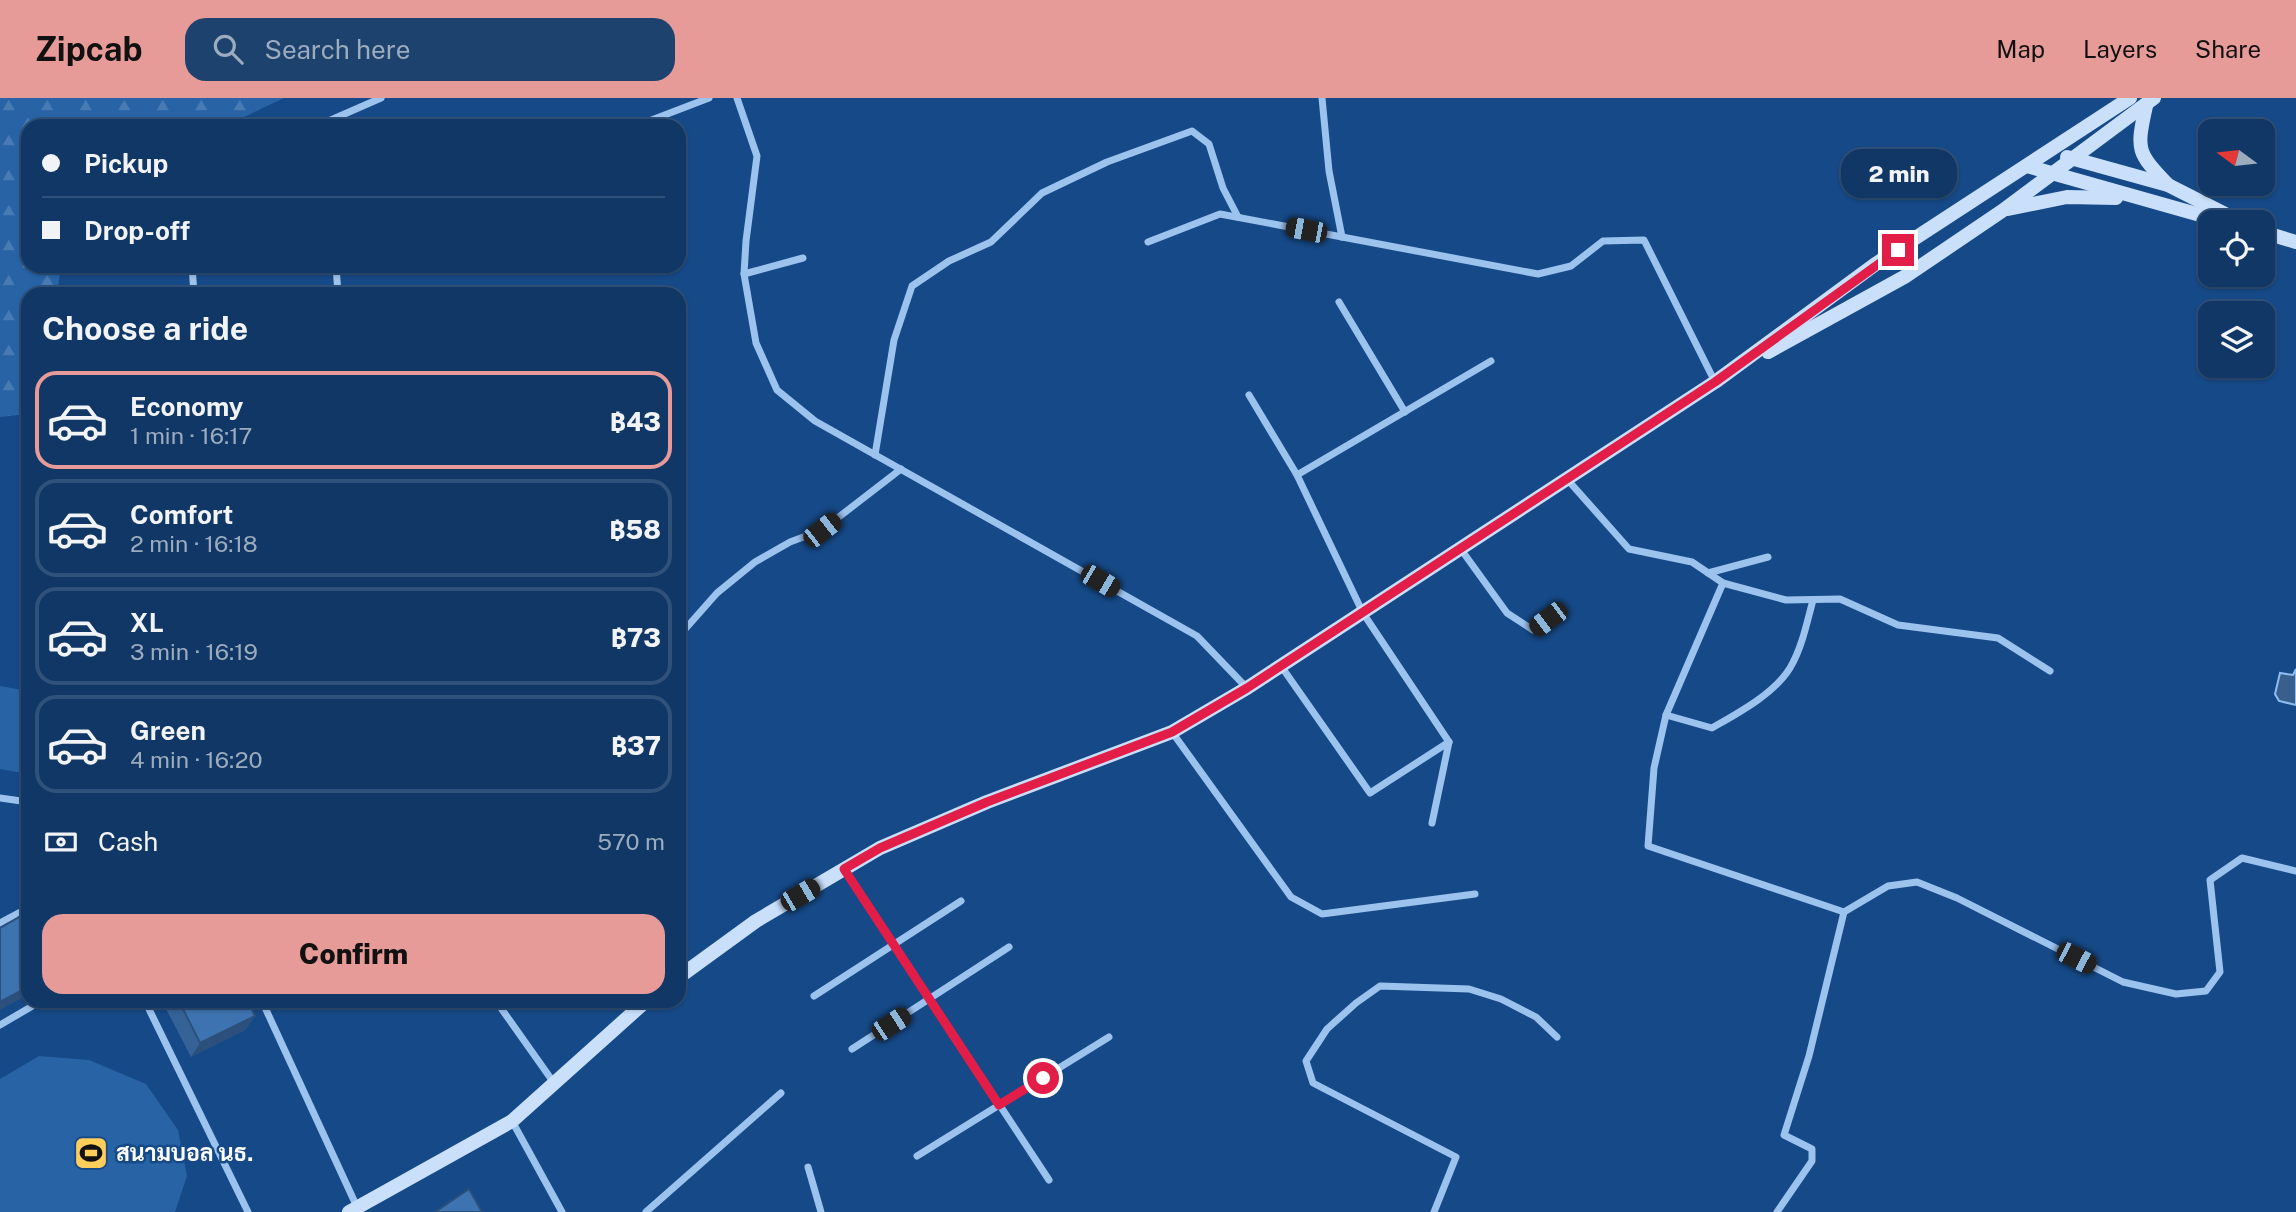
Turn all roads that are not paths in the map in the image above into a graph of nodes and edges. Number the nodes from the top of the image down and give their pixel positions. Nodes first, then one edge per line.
1 (381, 98) edge
2 (709, 98) edge
3 (737, 98) edge
4 (1322, 98) edge
5 (2130, 98) edge
6 (2150, 102) edge
7 (333, 119) edge
8 (654, 119) edge
9 (2049, 152) junction
10 (2073, 159) junction
11 (2027, 166) junction
12 (2054, 173) junction
13 (2168, 185) junction
14 (2142, 199) junction
15 (2217, 210) edge
16 (2002, 211) junction
17 (2198, 215) edge
18 (1238, 217) junction
19 (2275, 236) edge
20 (1342, 237) junction
21 (1148, 242) dead end
22 (2296, 242) edge
23 (803, 258) dead end
24 (744, 274) junction
25 (1339, 302) dead end
26 (1491, 361) dead end
27 (1715, 382) junction
28 (1249, 395) dead end
29 (1405, 412) junction
30 (875, 454) junction
31 (901, 468) junction
32 (1297, 475) junction
33 (1565, 478) junction
34 (1460, 547) junction
35 (1768, 557) dead end
36 (1708, 573) junction
37 (1723, 583) junction
38 (1813, 600) junction
39 (1562, 609) dead end
40 (1363, 613) junction
41 (686, 628) edge
42 (1281, 666) junction
43 (2050, 671) dead end
44 (1247, 688) junction
45 (1666, 715) junction
46 (1172, 732) junction
47 (1449, 742) junction
48 (0, 798) edge
49 (21, 801) edge
50 (1432, 823) dead end
51 (844, 869) junction
52 (2296, 872) edge
53 (1475, 894) dead end
54 (961, 901) dead end
55 (21, 912) edge
56 (1844, 912) junction
57 (0, 923) edge
58 (894, 944) junction
59 (1009, 947) dead end
60 (686, 972) edge
61 (814, 996) dead end
62 (929, 999) junction
63 (29, 1008) edge
64 (148, 1008) edge
65 (265, 1008) edge
66 (501, 1008) edge
67 (638, 1008) edge
68 (0, 1025) edge
69 (1109, 1037) dead end
70 (1558, 1037) dead end
71 (852, 1049) dead end
72 (555, 1084) junction
73 (782, 1093) dead end
74 (999, 1105) junction
75 (512, 1121) junction
76 (917, 1156) dead end
77 (807, 1167) dead end
78 (1049, 1180) dead end
79 (353, 1210) edge
80 (248, 1212) edge
81 (562, 1212) edge
82 (646, 1212) edge
83 (821, 1212) edge
84 (1434, 1212) edge
85 (1777, 1212) edge

1 - 7 street
2 - 8 street
3 - 24 street
4 - 20 street
5 - 9 main road
6 - 10 main road
6 - 13 main road
9 - 10 main road
9 - 11 main road
10 - 12 main road
10 - 13 main road
11 - 12 main road
11 - 27 main road
12 - 14 main road
12 - 16 main road
13 - 15 main road
14 - 16 main road
14 - 17 main road
16 - 27 main road
18 - 20 street
18 - 21 street
18 - 30 street
19 - 22 main road
20 - 27 street
23 - 24 street
24 - 30 street
25 - 29 street
26 - 29 street
27 - 33 main road
28 - 32 street
29 - 32 street
30 - 31 street
31 - 41 street
31 - 44 street
32 - 40 street
33 - 34 main road
33 - 36 street
34 - 39 street
34 - 40 main road
35 - 36 street
36 - 37 street
37 - 38 street
37 - 45 street
38 - 43 street
38 - 45 street
40 - 42 main road
40 - 47 street
42 - 44 main road
42 - 47 street
44 - 46 main road
45 - 56 street
46 - 51 main road
46 - 53 street
47 - 50 street
48 - 49 street
51 - 58 street
51 - 60 main road
52 - 56 street
54 - 58 street
55 - 57 street
56 - 85 street
58 - 61 street
58 - 62 street
59 - 62 street
62 - 71 street
62 - 74 street
63 - 68 street
64 - 80 street
65 - 79 street
66 - 72 street
67 - 72 main road
69 - 74 street
70 - 84 street
72 - 75 main road
73 - 82 street
74 - 76 street
74 - 78 street
75 - 79 main road
75 - 81 street
77 - 83 street

